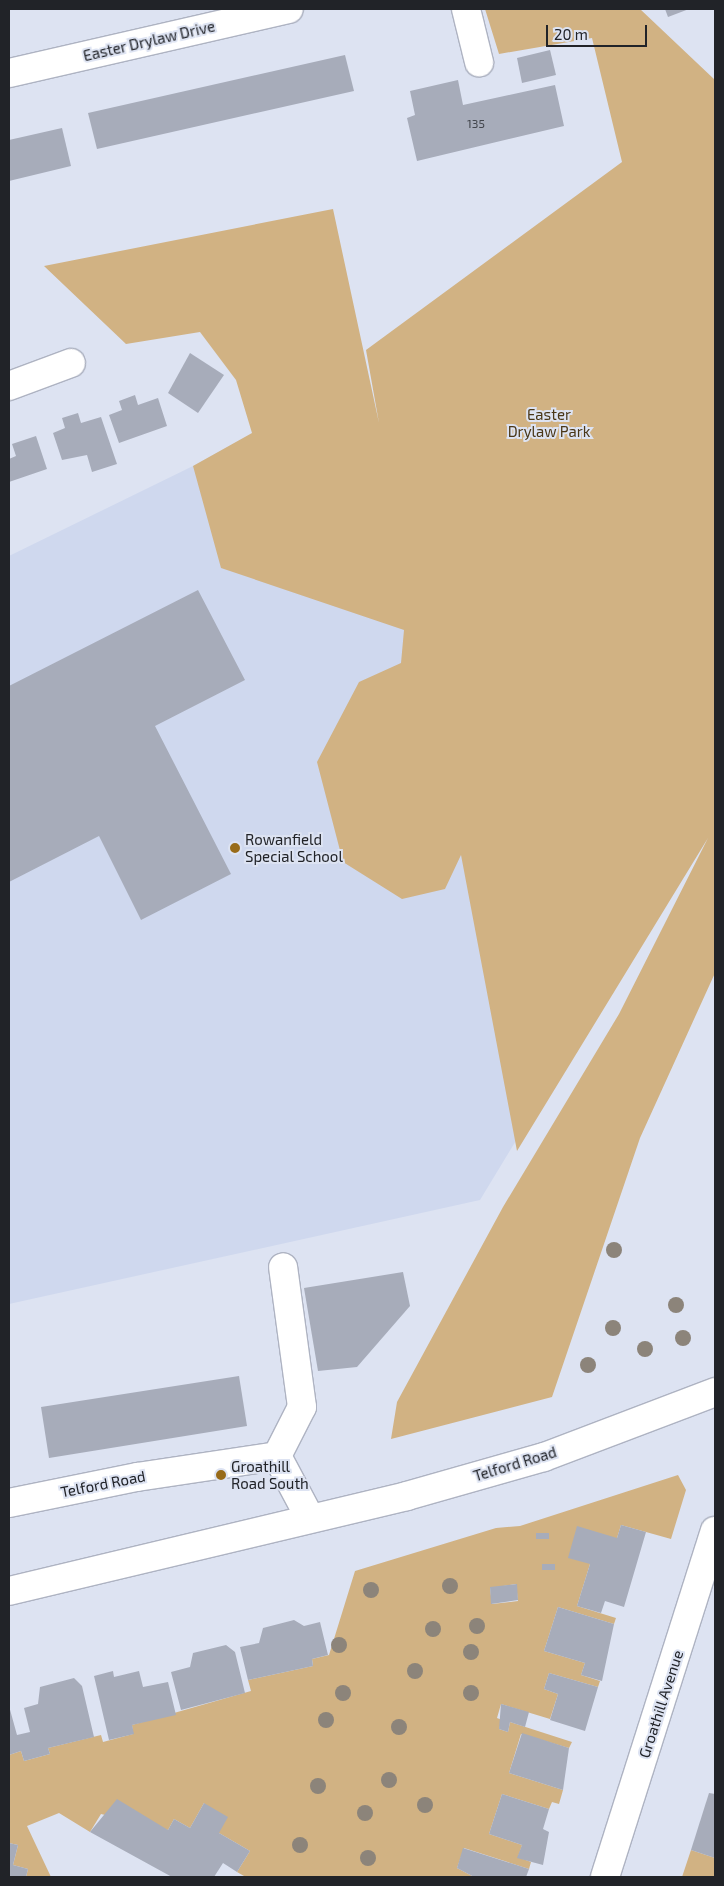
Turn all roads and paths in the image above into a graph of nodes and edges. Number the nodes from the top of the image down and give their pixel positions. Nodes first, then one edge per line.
1 (289, 9) edge
2 (466, 9) edge
3 (479, 62) dead end
4 (9, 73) edge
5 (71, 363) dead end
6 (9, 386) edge
7 (283, 1267) dead end
8 (715, 1392) edge
9 (277, 1456) junction
10 (9, 1503) edge
11 (310, 1518) junction
12 (715, 1531) edge
13 (9, 1591) edge
14 (605, 1877) edge

1 - 4 street, Easter Drylaw Drive
2 - 3 street
5 - 6 street
7 - 9 street
8 - 11 street, Telford Road
9 - 10 street, Telford Road
9 - 11 street
11 - 13 street, Telford Road
12 - 14 street, Groathill Avenue

